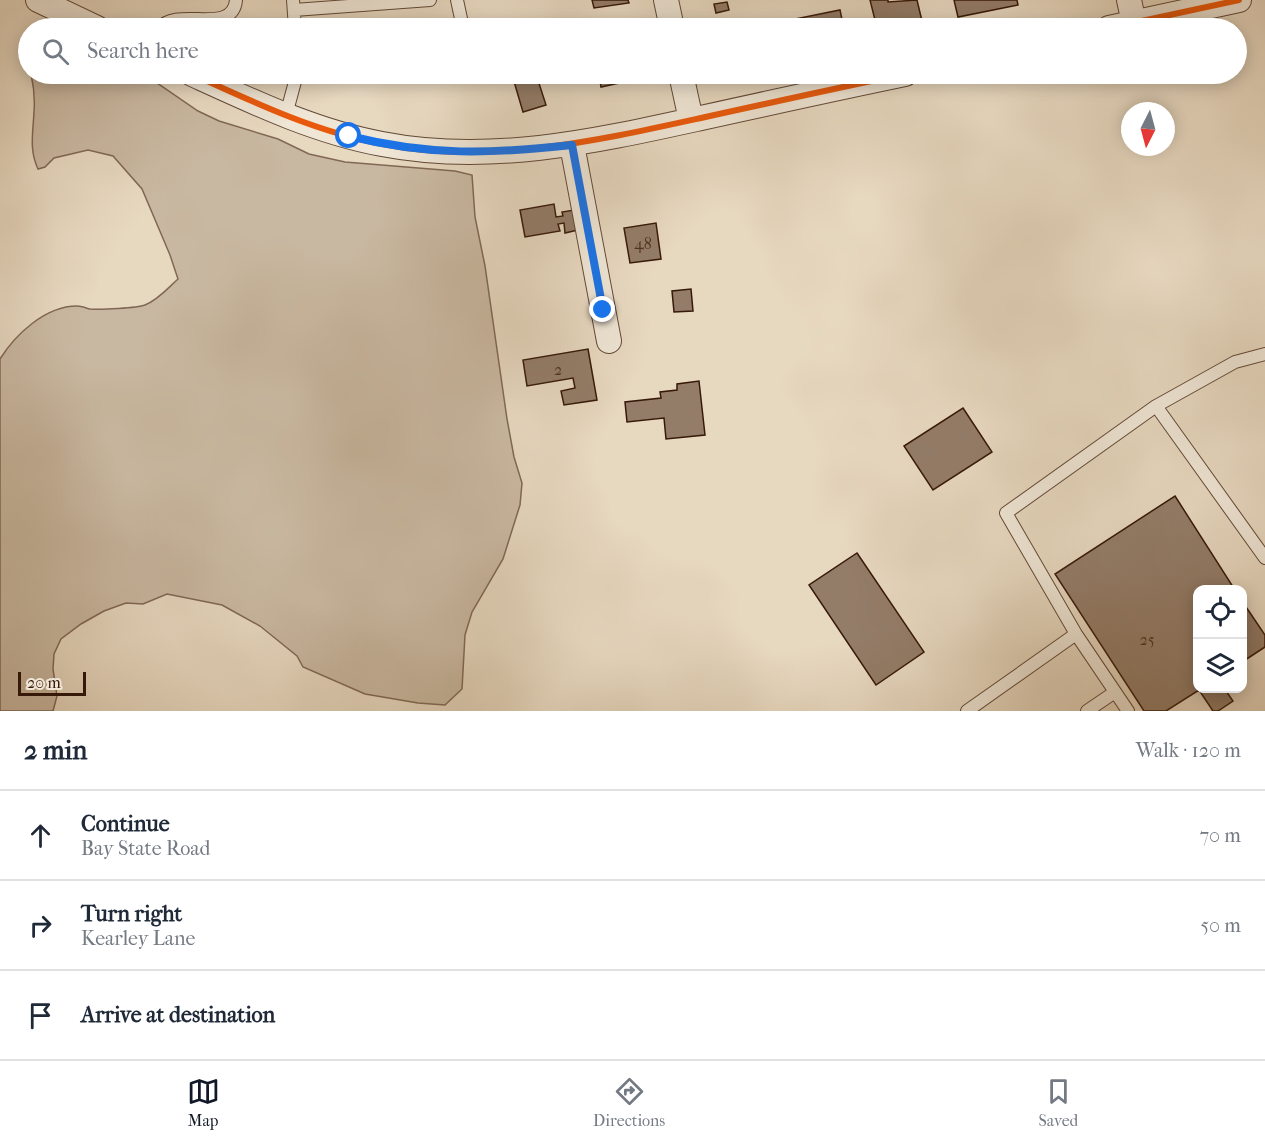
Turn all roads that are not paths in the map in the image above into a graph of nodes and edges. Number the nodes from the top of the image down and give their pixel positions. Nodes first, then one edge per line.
1 (38, 0) edge
2 (236, 0) edge
3 (430, 0) edge
4 (457, 0) edge
5 (666, 0) edge
6 (1239, 0) edge
7 (294, 5) edge
8 (1131, 12) edge
9 (76, 18) edge
10 (198, 18) edge
11 (461, 18) edge
12 (670, 18) edge
13 (216, 84) edge
14 (294, 84) edge
15 (683, 84) edge
16 (858, 84) edge
17 (286, 114) junction
18 (691, 120) junction
19 (572, 145) junction
20 (609, 342) dead end
21 (1265, 354) edge
22 (1156, 406) junction
23 (1265, 558) edge
24 (1076, 634) junction
25 (1115, 692) junction
26 (967, 711) edge
27 (1087, 711) edge
28 (1128, 711) edge

1 - 9 street
2 - 10 lane
3 - 7 lane
4 - 11 lane
5 - 12 street
6 - 8 street
13 - 17 street
14 - 17 lane
15 - 18 street
16 - 18 street
17 - 19 street
18 - 19 street
19 - 20 street
21 - 22 lane
22 - 23 lane
22 - 24 lane
24 - 25 lane
24 - 26 lane
25 - 27 lane
25 - 28 lane

